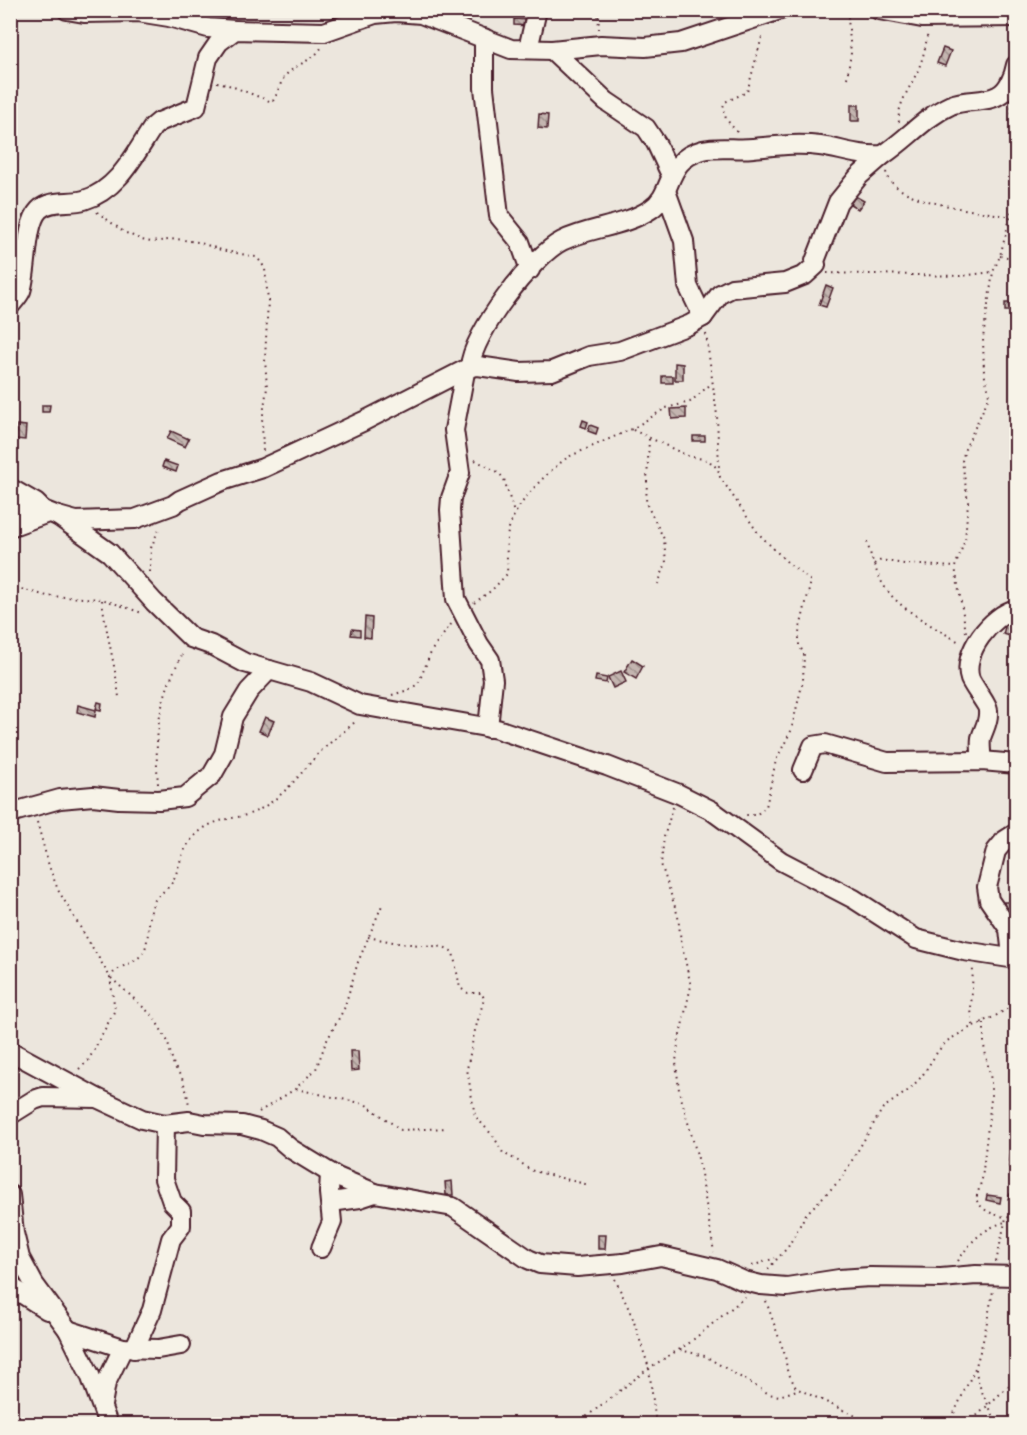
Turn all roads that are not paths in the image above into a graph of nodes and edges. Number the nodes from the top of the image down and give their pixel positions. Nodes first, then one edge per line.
1 (67, 10) edge
2 (537, 10) edge
3 (879, 10) edge
4 (773, 13) edge
5 (1017, 16) edge
6 (235, 30) junction
7 (484, 38) junction
8 (528, 49) junction
9 (552, 50) junction
10 (1017, 65) edge
11 (883, 155) junction
12 (668, 183) junction
13 (530, 270) junction
14 (10, 306) edge
15 (703, 317) junction
16 (470, 367) junction
17 (10, 488) edge
18 (10, 506) edge
19 (50, 513) junction
20 (10, 527) edge
21 (1017, 609) edge
22 (269, 669) junction
23 (488, 728) junction
24 (982, 760) junction
25 (1017, 764) edge
26 (803, 770) dead end
27 (10, 813) edge
28 (1017, 833) edge
29 (1017, 958) edge
30 (10, 1051) edge
31 (97, 1098) junction
32 (10, 1115) edge
33 (165, 1124) junction
34 (330, 1173) junction
35 (375, 1193) junction
36 (10, 1195) edge
37 (331, 1202) junction
38 (321, 1248) dead end
39 (1017, 1276) edge
40 (10, 1286) edge
41 (56, 1316) junction
42 (68, 1330) junction
43 (182, 1345) dead end
44 (129, 1349) junction
45 (102, 1406) junction
46 (108, 1425) edge

1 - 6 street
2 - 8 street
3 - 5 street
4 - 9 street
6 - 7 street
6 - 14 street
7 - 8 street
7 - 13 street
8 - 9 street
9 - 12 street
10 - 11 street
11 - 12 street
11 - 15 street
12 - 13 street
12 - 15 street
13 - 16 street
15 - 16 street
16 - 19 street
16 - 23 street
17 - 19 street
18 - 19 street
19 - 20 street
19 - 22 street
21 - 24 street
22 - 23 street
22 - 27 street
23 - 29 street
24 - 25 street
24 - 26 street
28 - 29 street
30 - 31 street
31 - 32 street
31 - 33 street
33 - 34 street
33 - 44 street
34 - 35 street
34 - 37 street
35 - 37 street
35 - 39 street
36 - 41 street
37 - 38 street
40 - 41 street
41 - 42 street
42 - 44 street
42 - 45 street
43 - 44 street
44 - 45 street
45 - 46 street

